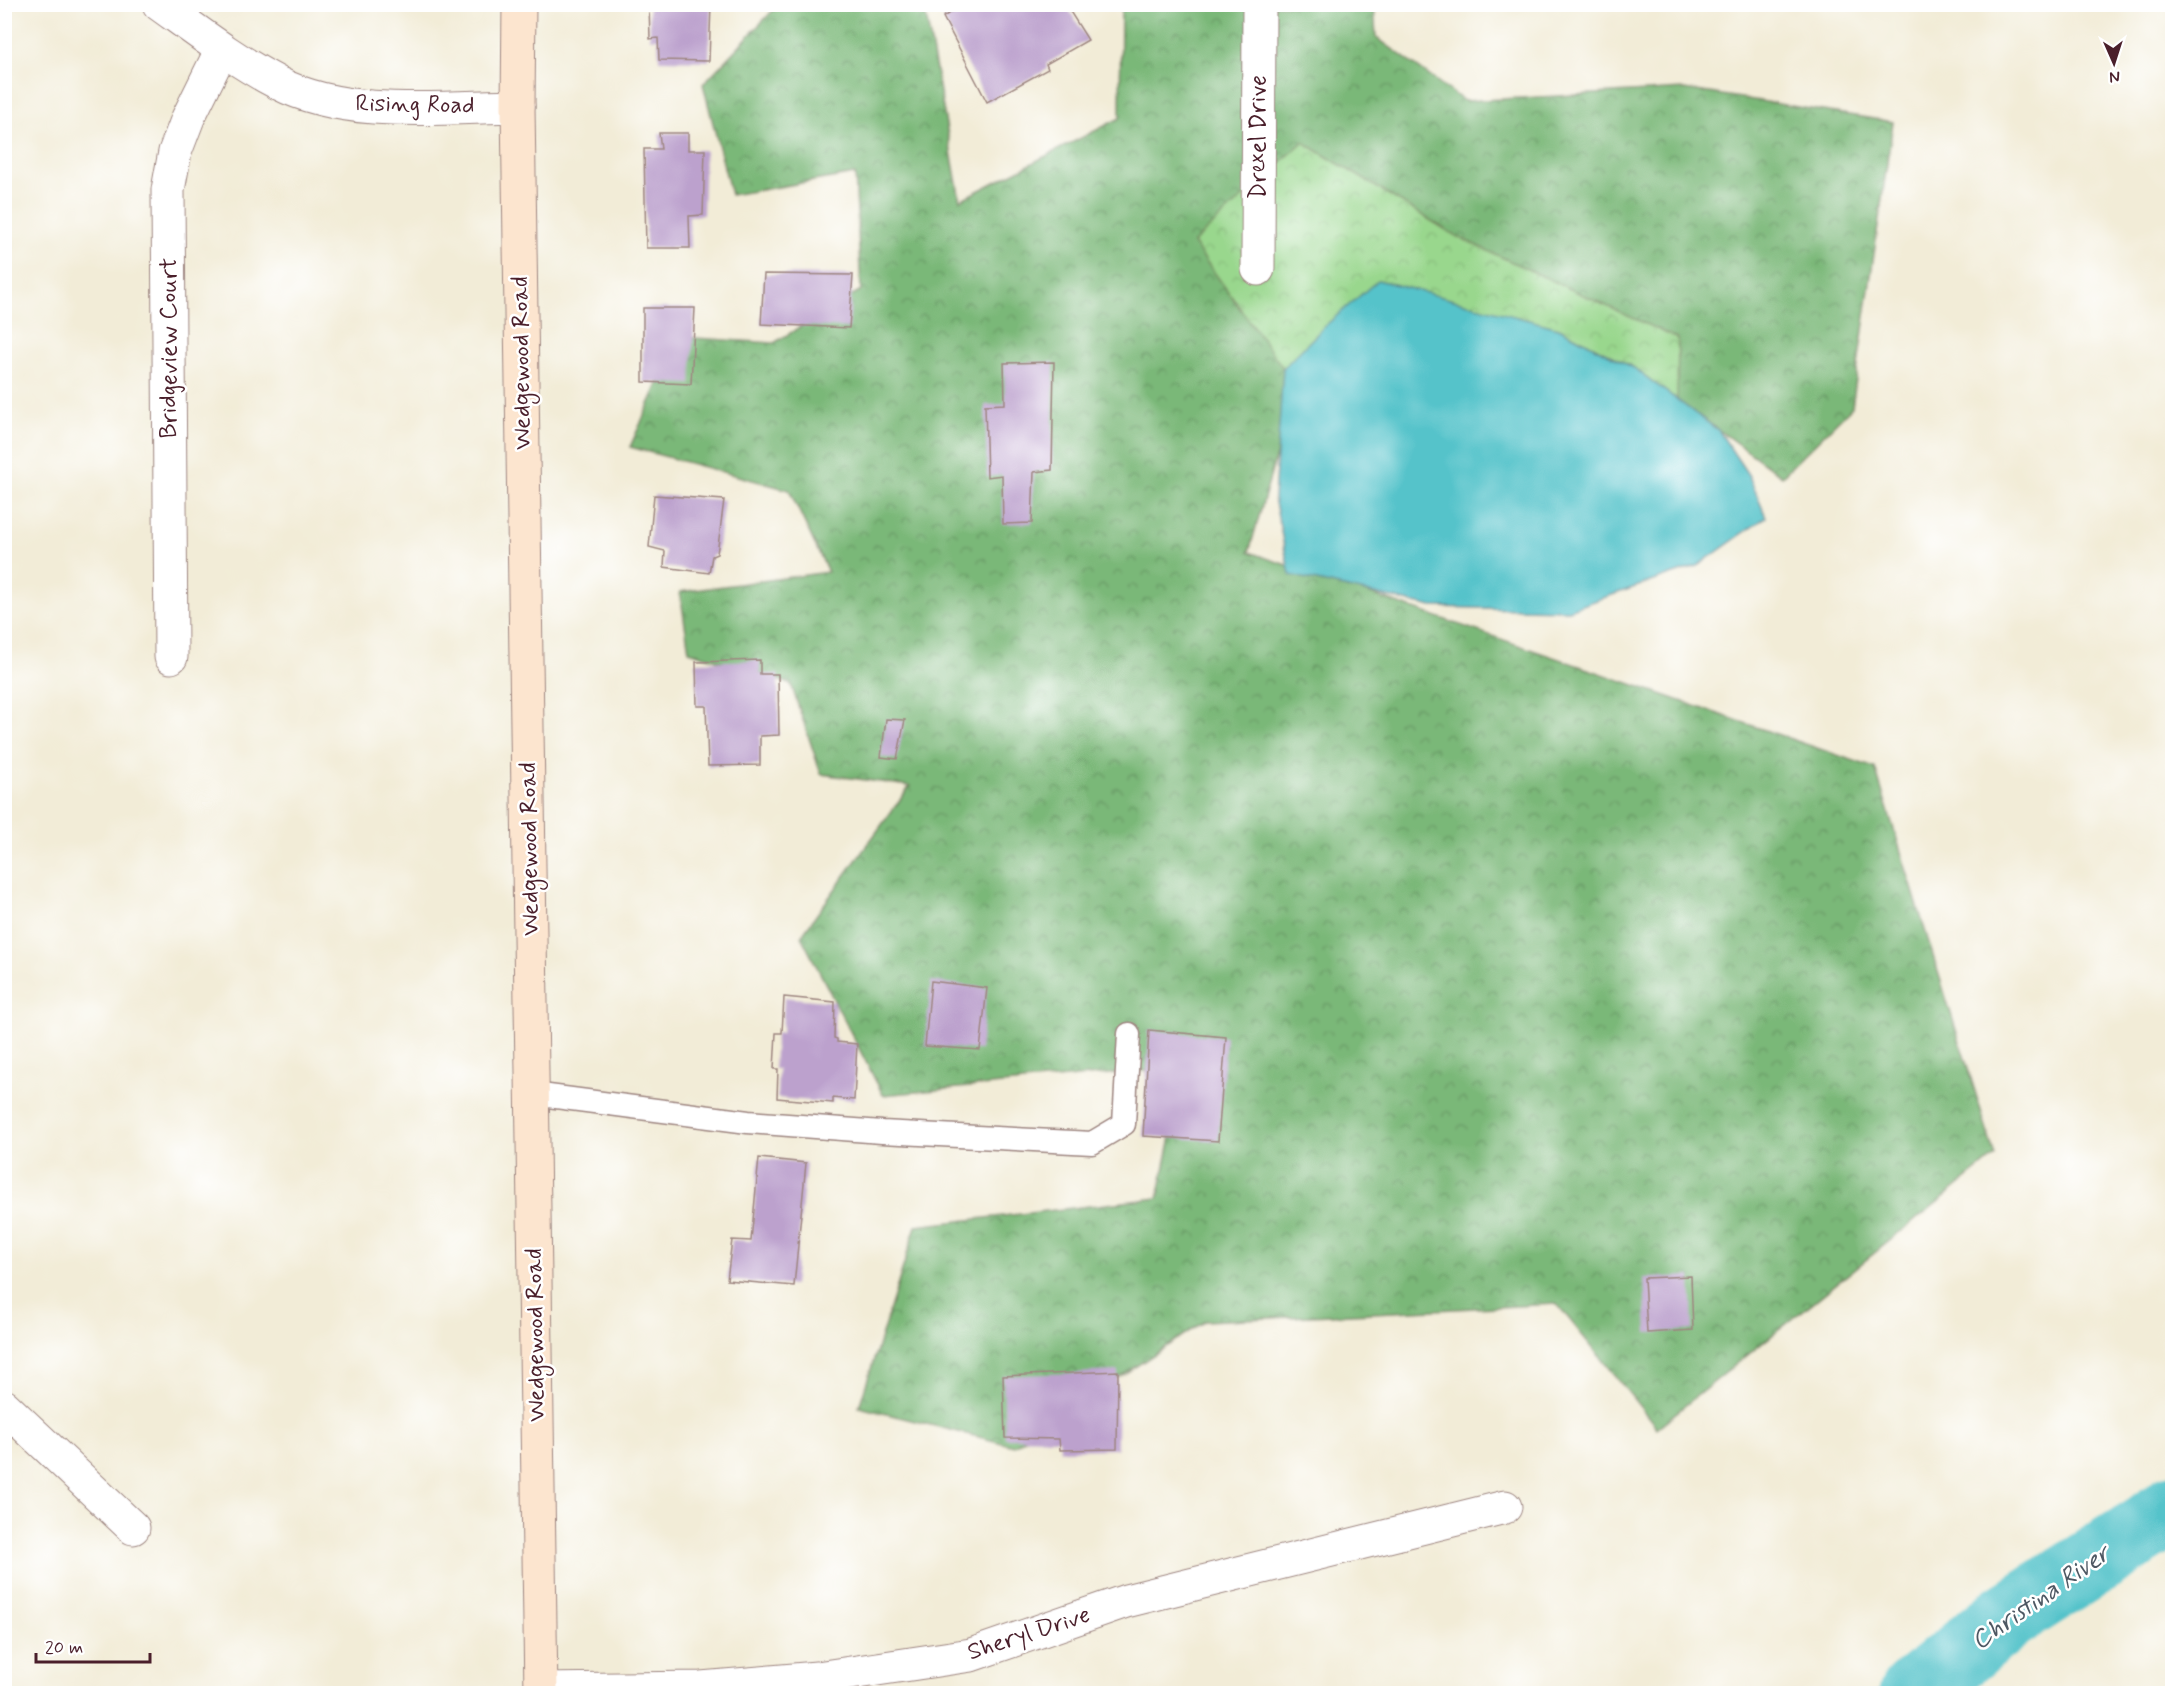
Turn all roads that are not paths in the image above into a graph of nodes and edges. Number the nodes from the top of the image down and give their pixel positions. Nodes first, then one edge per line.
1 (159, 4) edge
2 (519, 4) edge
3 (1258, 4) edge
4 (222, 50) junction
5 (518, 106) junction
6 (1258, 269) dead end
7 (171, 657) dead end
8 (1129, 1034) dead end
9 (533, 1094) junction
10 (4, 1406) edge
11 (1505, 1507) dead end
12 (133, 1528) dead end
13 (541, 1692) edge

1 - 4 street, Rising Road
2 - 5 street, Wedgewood Road
3 - 6 street, Drexel Drive
4 - 5 street, Rising Road
4 - 7 street, Bridgeview Court
5 - 9 street, Wedgewood Road
8 - 9 lane
9 - 13 street, Wedgewood Road
10 - 12 street
11 - 13 street, Sheryl Drive

